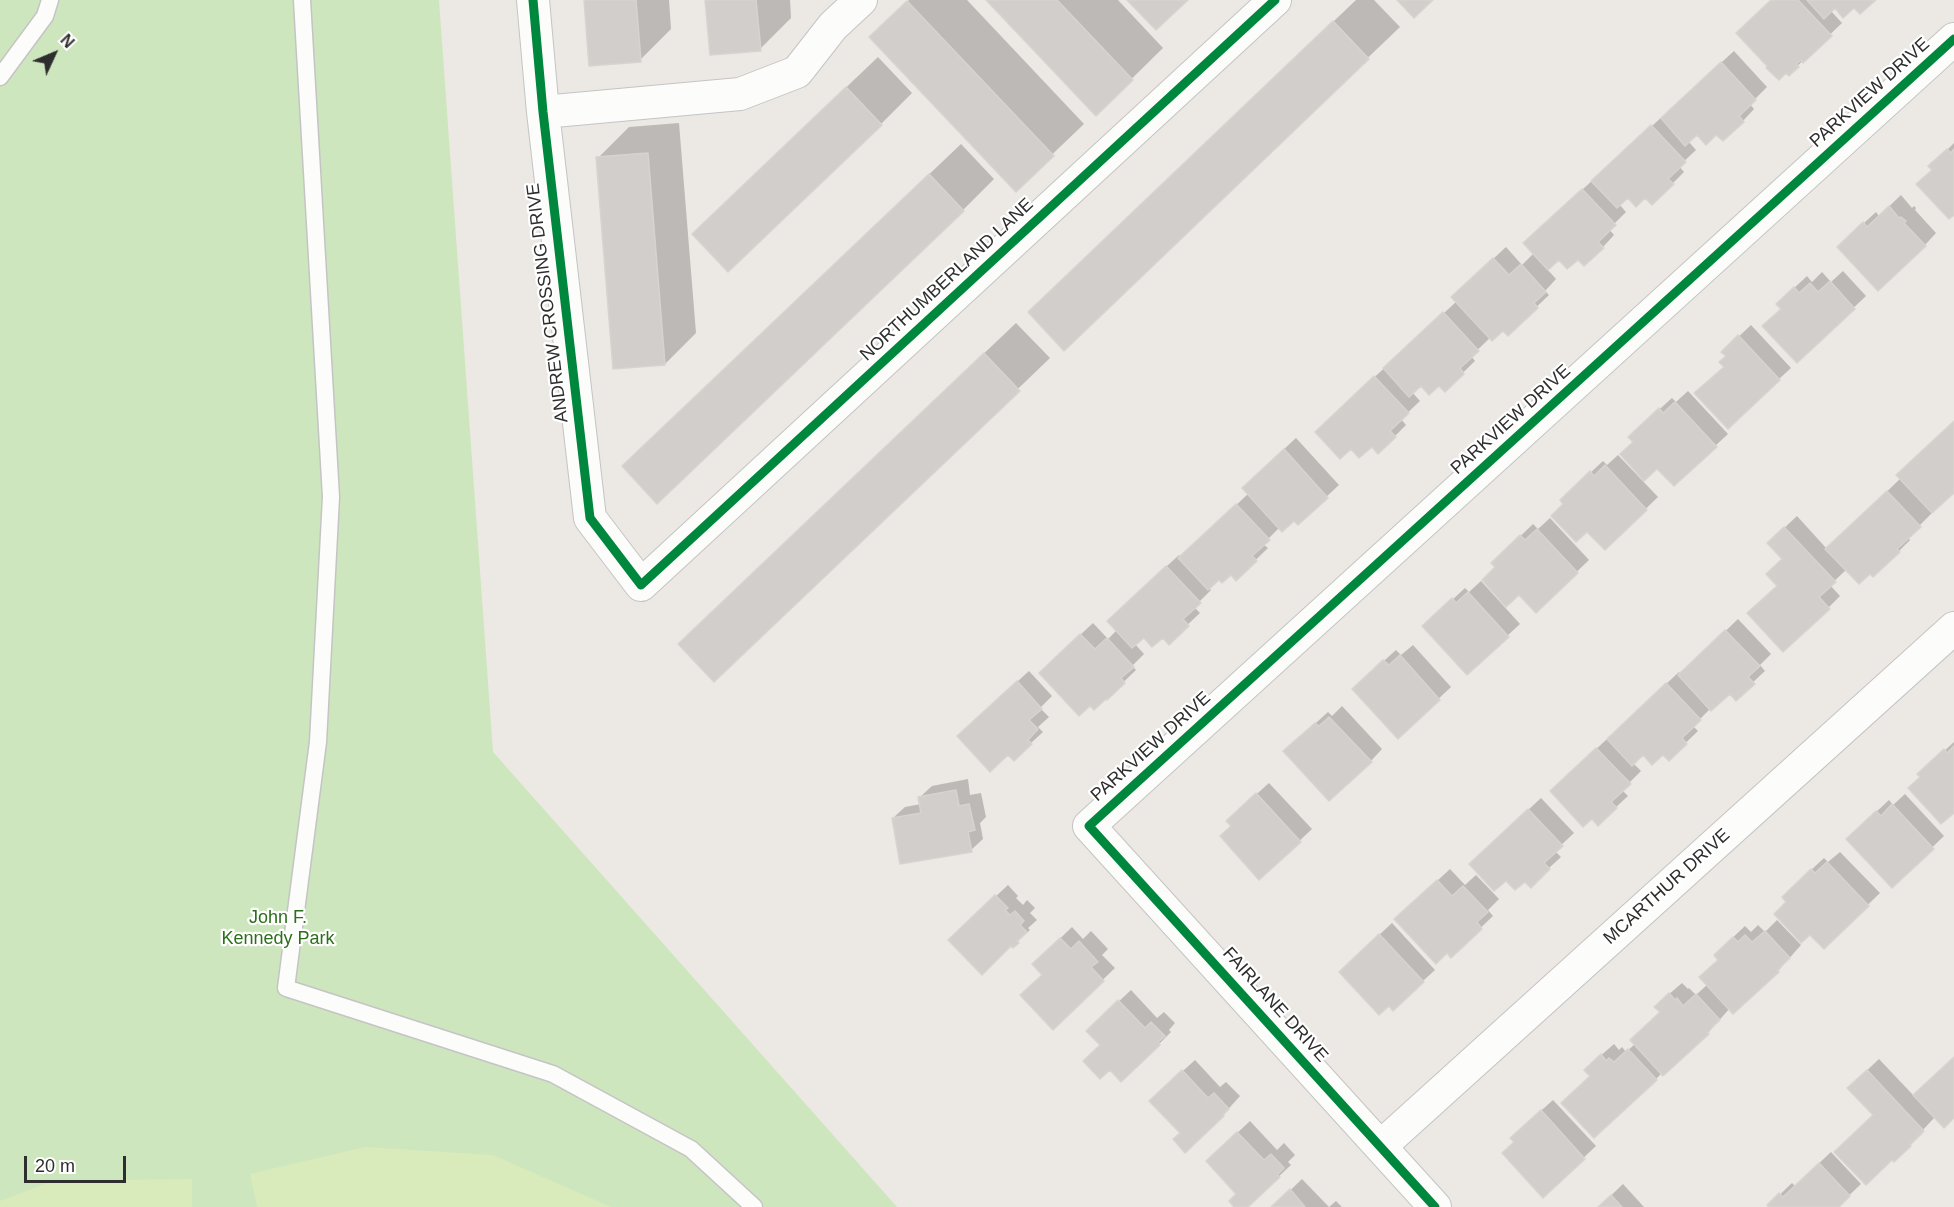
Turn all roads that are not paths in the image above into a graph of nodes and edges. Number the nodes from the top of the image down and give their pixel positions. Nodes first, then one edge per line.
1 (50, 0) edge
2 (302, 0) edge
3 (533, 0) edge
4 (861, 0) edge
5 (1275, 0) edge
6 (830, 13) edge
7 (1954, 39) edge
8 (0, 77) edge
9 (543, 112) junction
10 (641, 585) joint
11 (1954, 628) edge
12 (1089, 826) joint
13 (1381, 1146) junction
14 (754, 1207) edge
15 (1435, 1207) edge

1 - 8 lane
2 - 14 lane
3 - 9 street, ANDREW CROSSING DRIVE
4 - 6 street
5 - 10 street, NORTHUMBERLAND LANE
6 - 9 street
7 - 12 street, PARKVIEW DRIVE
9 - 10 street, ANDREW CROSSING DRIVE
11 - 13 street, MCARTHUR DRIVE
12 - 13 street, FAIRLANE DRIVE
13 - 15 street, FAIRLANE DRIVE

